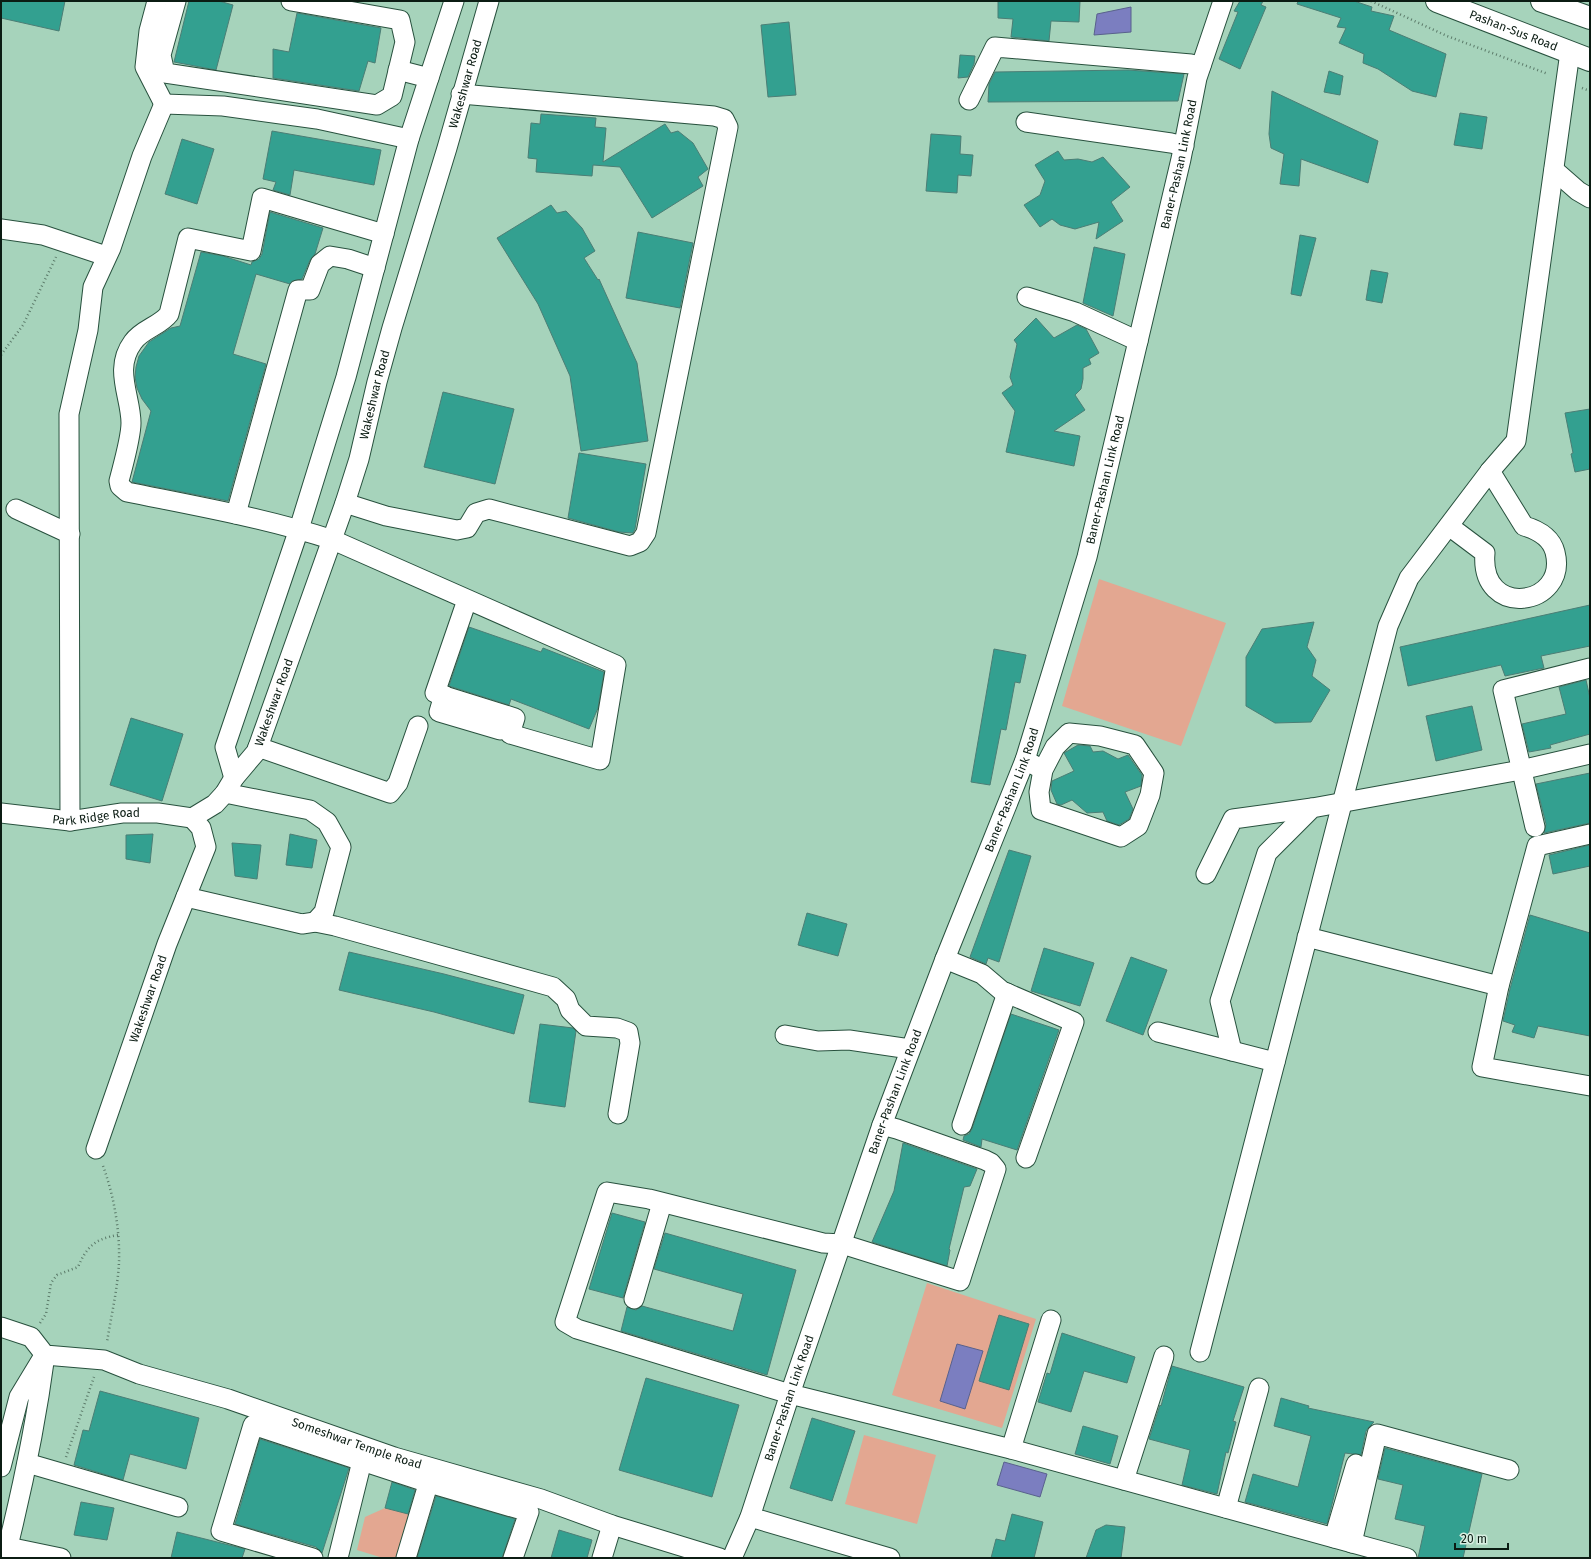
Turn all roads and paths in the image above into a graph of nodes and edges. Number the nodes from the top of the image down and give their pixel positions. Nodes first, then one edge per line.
1 (157, 1) edge
2 (176, 1) edge
3 (290, 1) edge
4 (454, 1) edge
5 (488, 1) edge
6 (1223, 1) edge
7 (1371, 1) edge
8 (1437, 1) edge
9 (1542, 1) edge
10 (1590, 18) edge
11 (1580, 56) edge
12 (1196, 65) junction
13 (398, 70) junction
14 (429, 78) junction
15 (1566, 81) junction
16 (1590, 91) edge
17 (461, 94) junction
18 (969, 100) dead end
19 (164, 104) junction
20 (1026, 122) dead end
21 (410, 139) junction
22 (1178, 144) junction
23 (1554, 170) junction
24 (1590, 198) edge
25 (1, 229) edge
26 (384, 234) junction
27 (63, 242) junction
28 (106, 256) junction
29 (376, 268) junction
30 (1027, 297) dead end
31 (1138, 341) junction
32 (1, 355) edge
33 (1490, 471) junction
34 (345, 504) junction
35 (16, 509) dead end
36 (236, 514) junction
37 (1449, 526) junction
38 (299, 529) junction
39 (70, 534) junction
40 (332, 540) junction
41 (467, 600) junction
42 (1590, 668) edge
43 (444, 695) junction
44 (418, 726) dead end
45 (500, 730) dead end
46 (258, 747) junction
47 (1590, 754) edge
48 (1025, 760) junction
49 (1043, 770) junction
50 (1521, 770) junction
51 (230, 785) junction
52 (1342, 803) junction
53 (1312, 808) junction
54 (1, 813) edge
55 (192, 818) junction
56 (70, 821) junction
57 (1535, 827) dead end
58 (1590, 834) edge
59 (1206, 874) dead end
60 (186, 897) junction
61 (315, 922) junction
62 (1307, 937) junction
63 (945, 959) junction
64 (1499, 986) junction
65 (1007, 993) junction
66 (1158, 1032) dead end
67 (785, 1035) dead end
68 (910, 1049) junction
69 (1232, 1051) junction
70 (1274, 1062) junction
71 (1590, 1086) edge
72 (618, 1114) dead end
73 (962, 1125) dead end
74 (882, 1126) junction
75 (96, 1149) joint
76 (1026, 1158) dead end
77 (662, 1203) junction
78 (118, 1235) junction
79 (842, 1244) junction
80 (634, 1299) dead end
81 (1051, 1320) dead end
82 (1, 1327) edge
83 (31, 1337) junction
84 (1200, 1352) dead end
85 (45, 1355) junction
86 (1164, 1356) dead end
87 (104, 1360) junction
88 (1259, 1388) dead end
89 (790, 1394) junction
90 (255, 1417) junction
91 (1011, 1449) junction
92 (363, 1454) junction
93 (27, 1463) junction
94 (1356, 1464) dead end
95 (1, 1467) edge
96 (1509, 1470) dead end
97 (431, 1476) junction
98 (1124, 1480) junction
99 (178, 1507) dead end
100 (1226, 1508) junction
101 (750, 1517) junction
102 (612, 1525) junction
103 (1343, 1541) junction
104 (6, 1552) edge
105 (60, 1558) edge
106 (313, 1558) edge
107 (338, 1558) edge
108 (406, 1558) edge
109 (513, 1558) edge
110 (602, 1558) edge
111 (720, 1558) edge
112 (732, 1558) edge
113 (890, 1558) edge
114 (1407, 1558) edge

1 - 19 street
2 - 13 street
3 - 13 street
4 - 14 street
5 - 17 street, Wakeshwar Road
6 - 12 street, Baner-Pashan Link Road
7 - 15 path
8 - 11 main road, Pashan-Sus Road
9 - 10 main road
11 - 15 street
12 - 18 street
12 - 22 street, Baner-Pashan Link Road
13 - 14 street
14 - 21 street
15 - 16 path
15 - 23 street
17 - 34 street, Wakeshwar Road
17 - 34 street
19 - 21 street
19 - 28 street
20 - 22 street
21 - 26 street
22 - 31 street, Baner-Pashan Link Road
23 - 24 street
23 - 33 street
25 - 27 street
26 - 29 street
26 - 36 street
27 - 28 street
27 - 32 path
28 - 39 street
29 - 36 street
29 - 38 street
30 - 31 street
31 - 48 street, Baner-Pashan Link Road
33 - 37 street
33 - 37 street
34 - 40 street, Wakeshwar Road
35 - 39 street
36 - 38 street
37 - 52 street
38 - 40 street
38 - 51 street
39 - 56 street
40 - 41 street
40 - 46 street, Wakeshwar Road
41 - 43 street
41 - 43 street
42 - 50 street
43 - 45 street
44 - 46 street
46 - 51 street, Wakeshwar Road
47 - 50 street
48 - 49 street
48 - 63 street, Baner-Pashan Link Road
49 - 49 street
50 - 52 street
50 - 57 street
51 - 55 street, Wakeshwar Road
51 - 61 street
52 - 53 street
52 - 62 street
53 - 59 street
53 - 69 street
54 - 56 street, Park Ridge Road
55 - 56 street, Park Ridge Road
55 - 60 street, Wakeshwar Road
58 - 64 street
60 - 61 street
60 - 75 street, Wakeshwar Road
61 - 72 street
62 - 64 street
62 - 70 street
63 - 65 street
63 - 68 street, Baner-Pashan Link Road
64 - 71 street
65 - 73 street
65 - 76 street
66 - 69 street
67 - 68 street
68 - 74 street, Baner-Pashan Link Road
69 - 70 street
70 - 84 street
74 - 79 street, Baner-Pashan Link Road
74 - 79 street
75 - 78 path
77 - 79 street
77 - 80 street
77 - 89 street
78 - 83 path
78 - 87 path
79 - 89 street, Baner-Pashan Link Road
81 - 91 street
82 - 83 street
83 - 85 street
85 - 87 street, Someshwar Temple Road
85 - 93 street
85 - 95 street
86 - 98 street
87 - 90 street, Someshwar Temple Road
88 - 100 street
89 - 91 street
89 - 101 street, Baner-Pashan Link Road
90 - 92 street, Someshwar Temple Road
90 - 106 street
91 - 98 street
92 - 97 street, Someshwar Temple Road
92 - 107 street
93 - 99 street
93 - 104 street
94 - 103 street
96 - 103 street
97 - 102 street, Someshwar Temple Road
97 - 108 street
97 - 109 street
98 - 100 street
100 - 103 street
101 - 112 street, Baner-Pashan Link Road
101 - 113 street
102 - 110 street
102 - 111 street, Someshwar Temple Road
103 - 114 street
104 - 105 street

